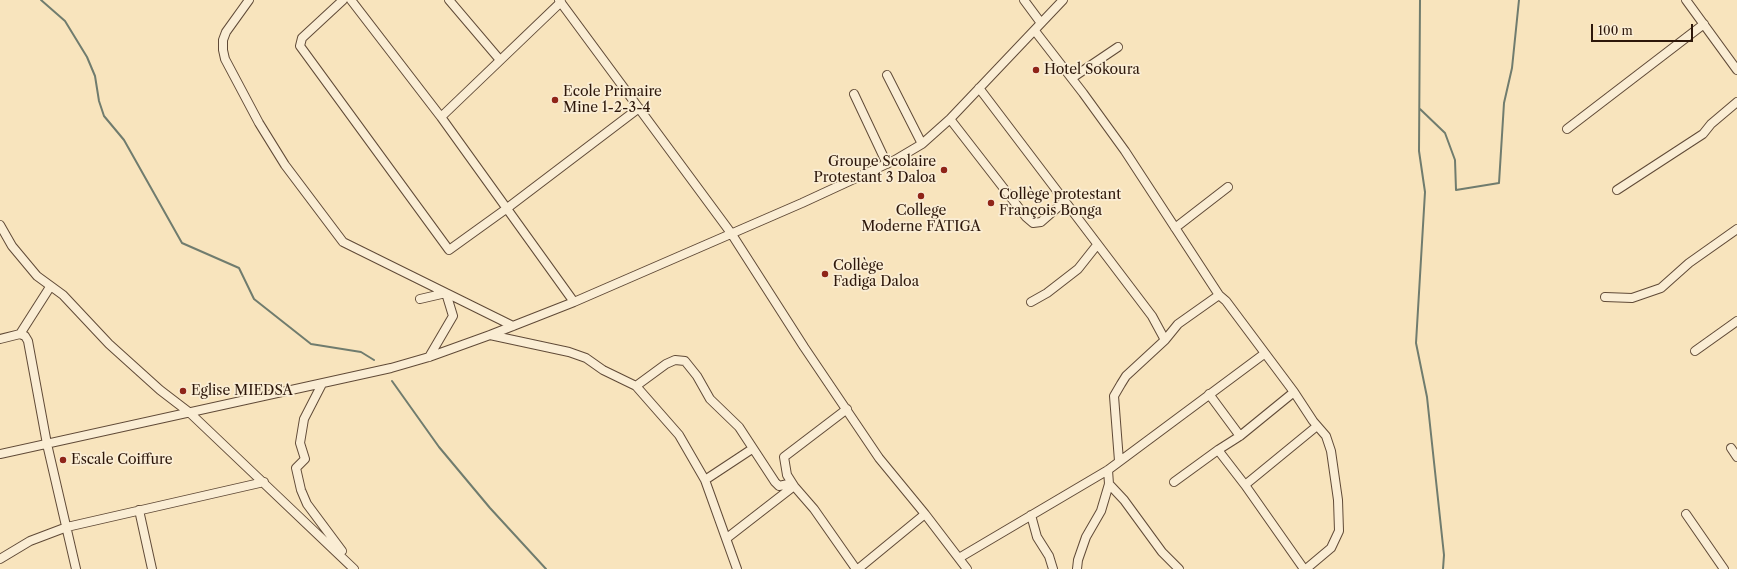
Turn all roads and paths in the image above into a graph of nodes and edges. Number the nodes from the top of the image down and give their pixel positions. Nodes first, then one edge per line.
1 (249, 0) edge
2 (343, 0) edge
3 (351, 0) edge
4 (449, 0) edge
5 (1024, 0) edge
6 (1063, 0) edge
7 (1686, 0) edge
8 (560, 1) edge
9 (1041, 23) junction
10 (1704, 24) junction
11 (1035, 31) junction
12 (1118, 48) dead end
13 (500, 60) junction
14 (1737, 70) edge
15 (887, 75) dead end
16 (1072, 78) junction
17 (979, 88) junction
18 (854, 94) dead end
19 (1737, 102) edge
20 (639, 108) junction
21 (441, 117) junction
22 (950, 119) junction
23 (1567, 129) dead end
24 (922, 144) junction
25 (887, 164) junction
26 (1228, 187) dead end
27 (1617, 190) dead end
28 (1064, 201) junction
29 (506, 209) junction
30 (0, 225) edge
31 (1175, 228) junction
32 (1737, 229) edge
33 (732, 233) junction
34 (1097, 245) junction
35 (50, 287) junction
36 (1219, 295) junction
37 (1605, 297) dead end
38 (420, 299) dead end
39 (574, 302) junction
40 (1032, 302) dead end
41 (1737, 321) edge
42 (513, 326) junction
43 (20, 334) junction
44 (490, 335) junction
45 (0, 339) edge
46 (1165, 340) junction
47 (1695, 351) dead end
48 (1264, 354) junction
49 (430, 357) junction
50 (322, 384) junction
51 (636, 386) junction
52 (1294, 392) junction
53 (1209, 394) junction
54 (847, 409) junction
55 (190, 412) junction
56 (1316, 426) junction
57 (1240, 436) junction
58 (47, 444) junction
59 (1731, 448) dead end
60 (752, 449) junction
61 (1218, 450) junction
62 (0, 454) edge
63 (1737, 457) edge
64 (1119, 461) junction
65 (1108, 470) junction
66 (705, 480) junction
67 (264, 482) junction
68 (1174, 482) dead end
69 (1109, 484) junction
70 (1245, 485) junction
71 (794, 486) junction
72 (139, 510) junction
73 (925, 514) junction
74 (1686, 514) dead end
75 (1031, 515) junction
76 (67, 527) junction
77 (727, 538) junction
78 (959, 558) junction
79 (0, 559) edge
80 (1316, 566) edge
81 (76, 569) edge
82 (152, 569) edge
83 (355, 569) edge
84 (737, 569) edge
85 (857, 569) edge
86 (967, 569) edge
87 (1053, 569) edge
88 (1077, 569) edge
89 (1179, 569) edge
90 (1305, 569) edge
91 (1724, 569) edge

1 - 42 street
2 - 29 street
3 - 21 street
4 - 13 street
5 - 9 street
6 - 9 street
7 - 10 street
8 - 13 street
8 - 20 street
9 - 11 street
10 - 14 street
10 - 23 street
11 - 16 street
11 - 17 street
12 - 16 street
13 - 21 street
15 - 24 street
16 - 31 street
17 - 22 street
17 - 28 street
18 - 25 street
19 - 27 street
20 - 29 street
20 - 33 street
21 - 29 street
22 - 24 street
22 - 28 street
24 - 25 street
25 - 33 street
26 - 31 street
28 - 34 street
29 - 39 street
30 - 35 street
31 - 36 street
32 - 37 street
33 - 39 street
33 - 54 street
34 - 40 street
34 - 46 street
35 - 43 street
35 - 55 street
36 - 46 street
36 - 48 street
38 - 49 street
39 - 42 street
41 - 47 street
42 - 44 street
43 - 45 street
43 - 58 street
44 - 49 street
44 - 51 street
46 - 64 street
48 - 52 street
48 - 53 street
49 - 50 street
50 - 55 street
50 - 83 street
51 - 60 street
51 - 66 street
52 - 56 street
52 - 57 street
53 - 57 street
53 - 64 street
54 - 71 street
54 - 73 street
55 - 58 street
55 - 67 street
56 - 70 street
56 - 80 street
57 - 61 street
58 - 62 street
58 - 76 street
59 - 63 street
60 - 66 street
60 - 71 street
61 - 68 street
61 - 70 street
64 - 65 street
65 - 69 street
65 - 75 street
66 - 77 street
67 - 72 street
67 - 83 street
69 - 88 street
69 - 89 street
70 - 90 street
71 - 77 street
71 - 85 street
72 - 76 street
72 - 82 street
73 - 78 street
73 - 85 street
74 - 91 street
75 - 78 street
75 - 87 street
76 - 79 street
76 - 81 street
77 - 84 street
78 - 86 street
80 - 90 street

